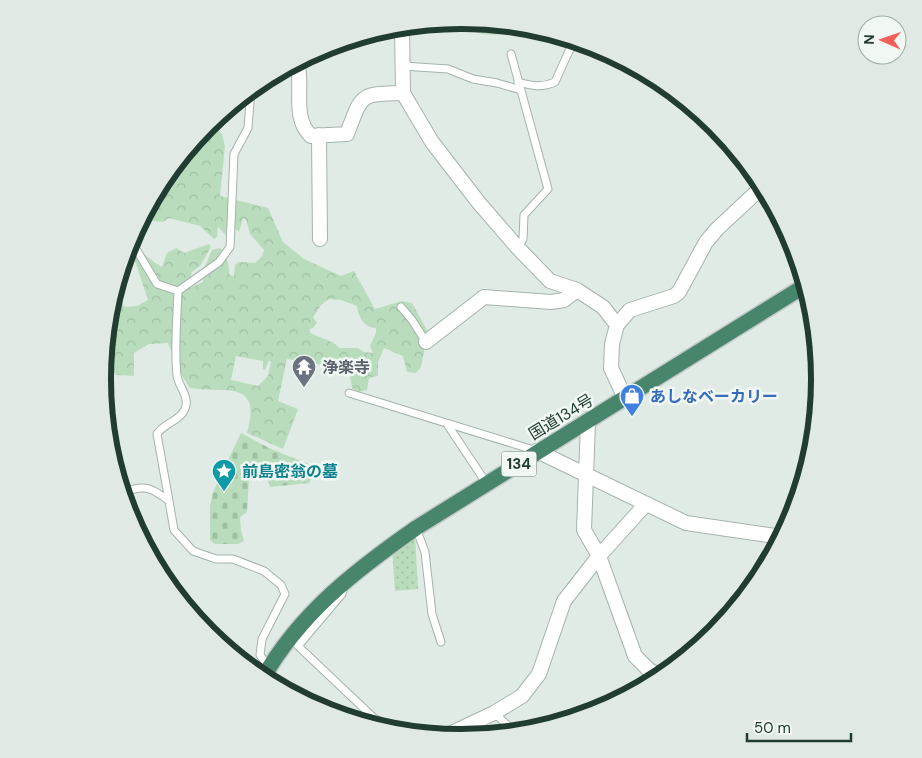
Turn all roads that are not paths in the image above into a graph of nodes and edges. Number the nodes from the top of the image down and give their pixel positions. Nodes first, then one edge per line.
1 (402, 34) edge
2 (573, 47) edge
3 (511, 54) dead end
4 (403, 66) junction
5 (299, 69) edge
6 (518, 82) junction
7 (521, 90) junction
8 (403, 93) junction
9 (250, 99) edge
10 (319, 135) junction
11 (757, 192) edge
12 (320, 239) dead end
13 (136, 248) edge
14 (518, 248) junction
15 (799, 289) edge
16 (577, 290) junction
17 (178, 291) junction
18 (401, 307) dead end
19 (617, 324) junction
20 (426, 342) joint
21 (349, 393) dead end
22 (625, 398) junction
23 (588, 422) junction
24 (447, 424) junction
25 (537, 451) junction
26 (586, 474) junction
27 (487, 485) junction
28 (129, 491) edge
29 (169, 501) junction
30 (645, 505) junction
31 (416, 528) junction
32 (774, 535) edge
33 (599, 556) junction
34 (344, 581) junction
35 (441, 642) dead end
36 (265, 669) edge
37 (267, 671) edge
38 (653, 672) edge
39 (494, 713) junction
40 (374, 718) edge
41 (508, 726) edge
42 (460, 729) edge

1 - 4 street
2 - 6 lane
3 - 6 lane
4 - 7 lane
4 - 8 street
5 - 10 street
6 - 7 lane
7 - 14 lane
8 - 10 street
8 - 14 street
9 - 17 lane
10 - 12 street
11 - 19 street
13 - 17 lane
14 - 16 street
15 - 22 highway, 国道134号 / 134
16 - 19 street
16 - 20 street
17 - 29 lane
18 - 20 lane
19 - 22 street
21 - 24 lane
22 - 23 highway, 国道134号 / 134
23 - 25 highway, 国道134号 / 134
23 - 26 street
24 - 25 lane
24 - 27 lane
25 - 26 street
25 - 27 highway, 国道134号 / 134
26 - 30 street
26 - 33 street
27 - 31 highway, 国道134号 / 134
28 - 29 lane
29 - 36 lane
30 - 32 street
30 - 33 street
31 - 34 highway, 国道134号 / 134
31 - 35 lane
33 - 38 street
33 - 39 street
34 - 37 highway, 国道134号 / 134
34 - 40 lane
39 - 41 lane
39 - 42 street

